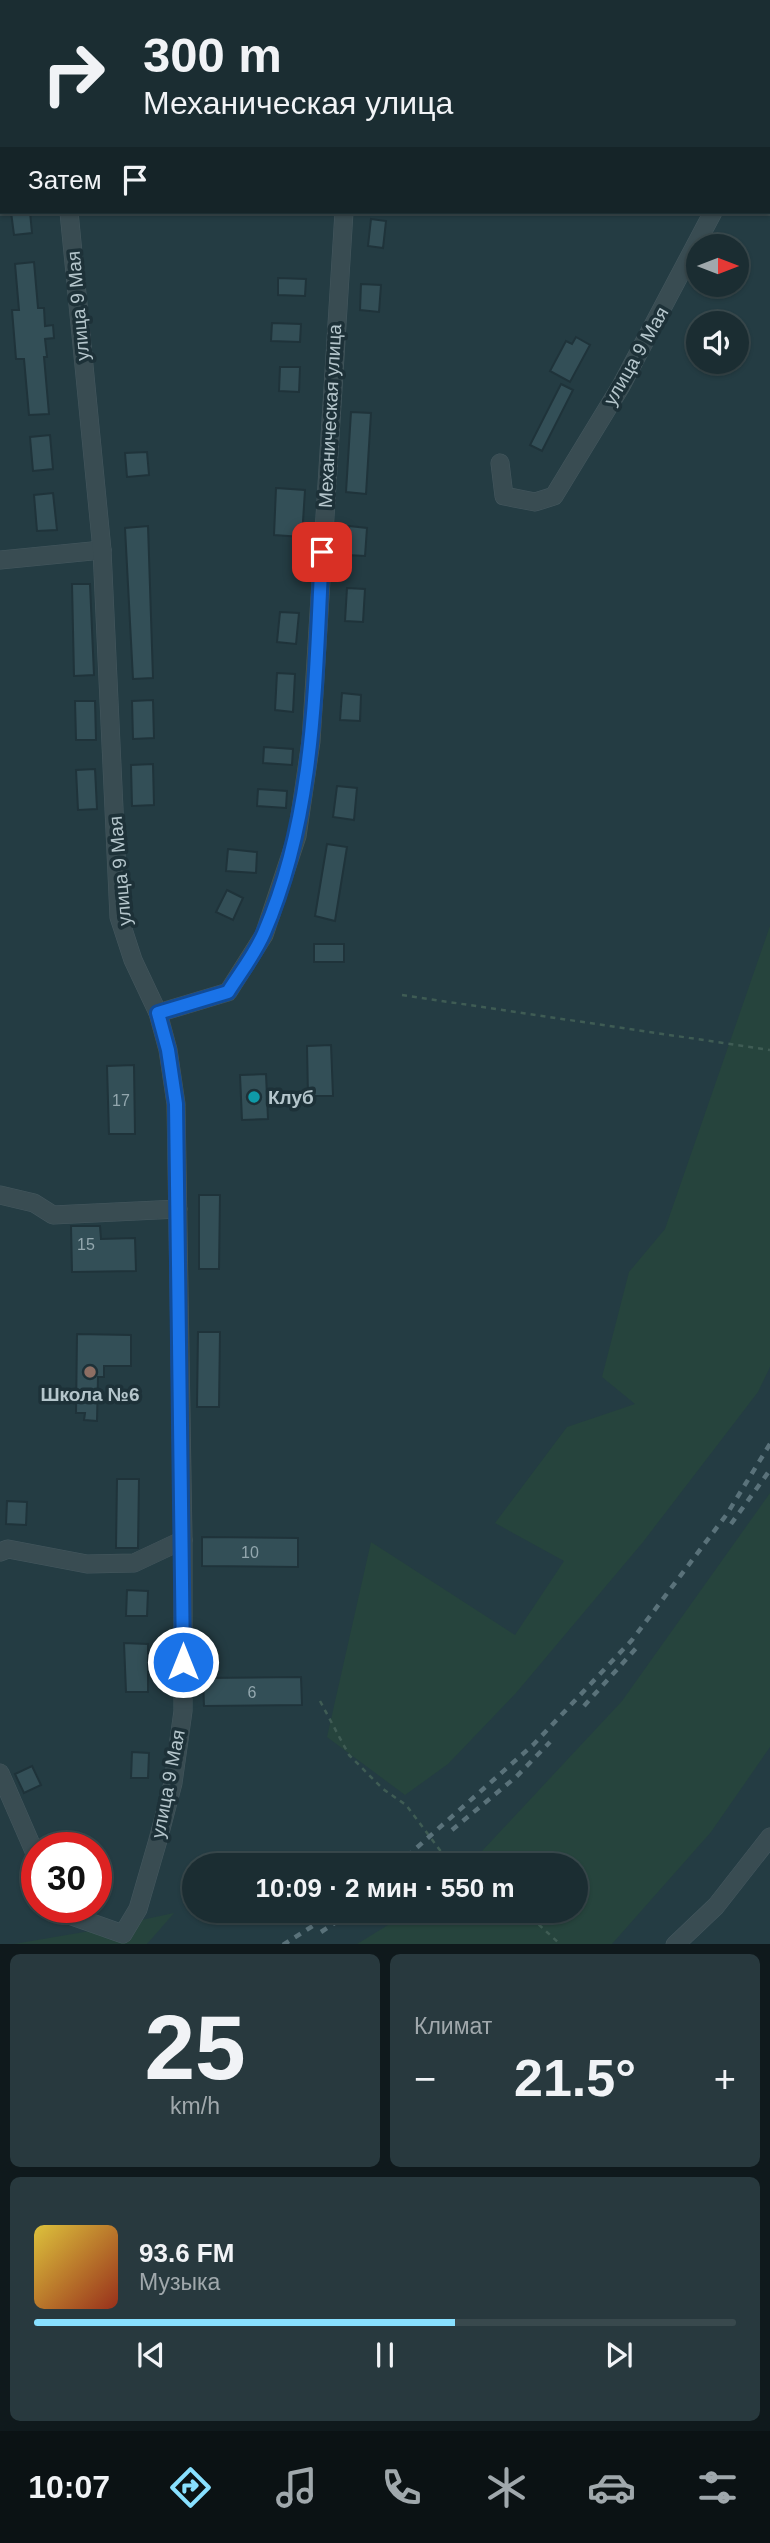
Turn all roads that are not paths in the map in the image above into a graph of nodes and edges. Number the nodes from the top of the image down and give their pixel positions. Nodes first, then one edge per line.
1 (69, 214) edge
2 (344, 214) edge
3 (712, 214) edge
4 (500, 463) dead end
5 (102, 550) junction
6 (0, 560) edge
7 (158, 1013) junction
8 (0, 1195) edge
9 (178, 1209) junction
10 (183, 1540) junction
11 (0, 1552) edge
12 (0, 1773) edge
13 (26, 1832) edge
14 (770, 1837) edge
15 (92, 1923) edge
16 (675, 1944) edge

1 - 5 street, улица 9 Мая
2 - 7 street, Механическая улица
3 - 4 street, улица 9 Мая
5 - 6 street
5 - 7 street, улица 9 Мая
7 - 9 street, улица 9 Мая
8 - 9 street
9 - 10 street, улица 9 Мая
10 - 11 street
10 - 15 street, улица 9 Мая
12 - 13 street
14 - 16 street

